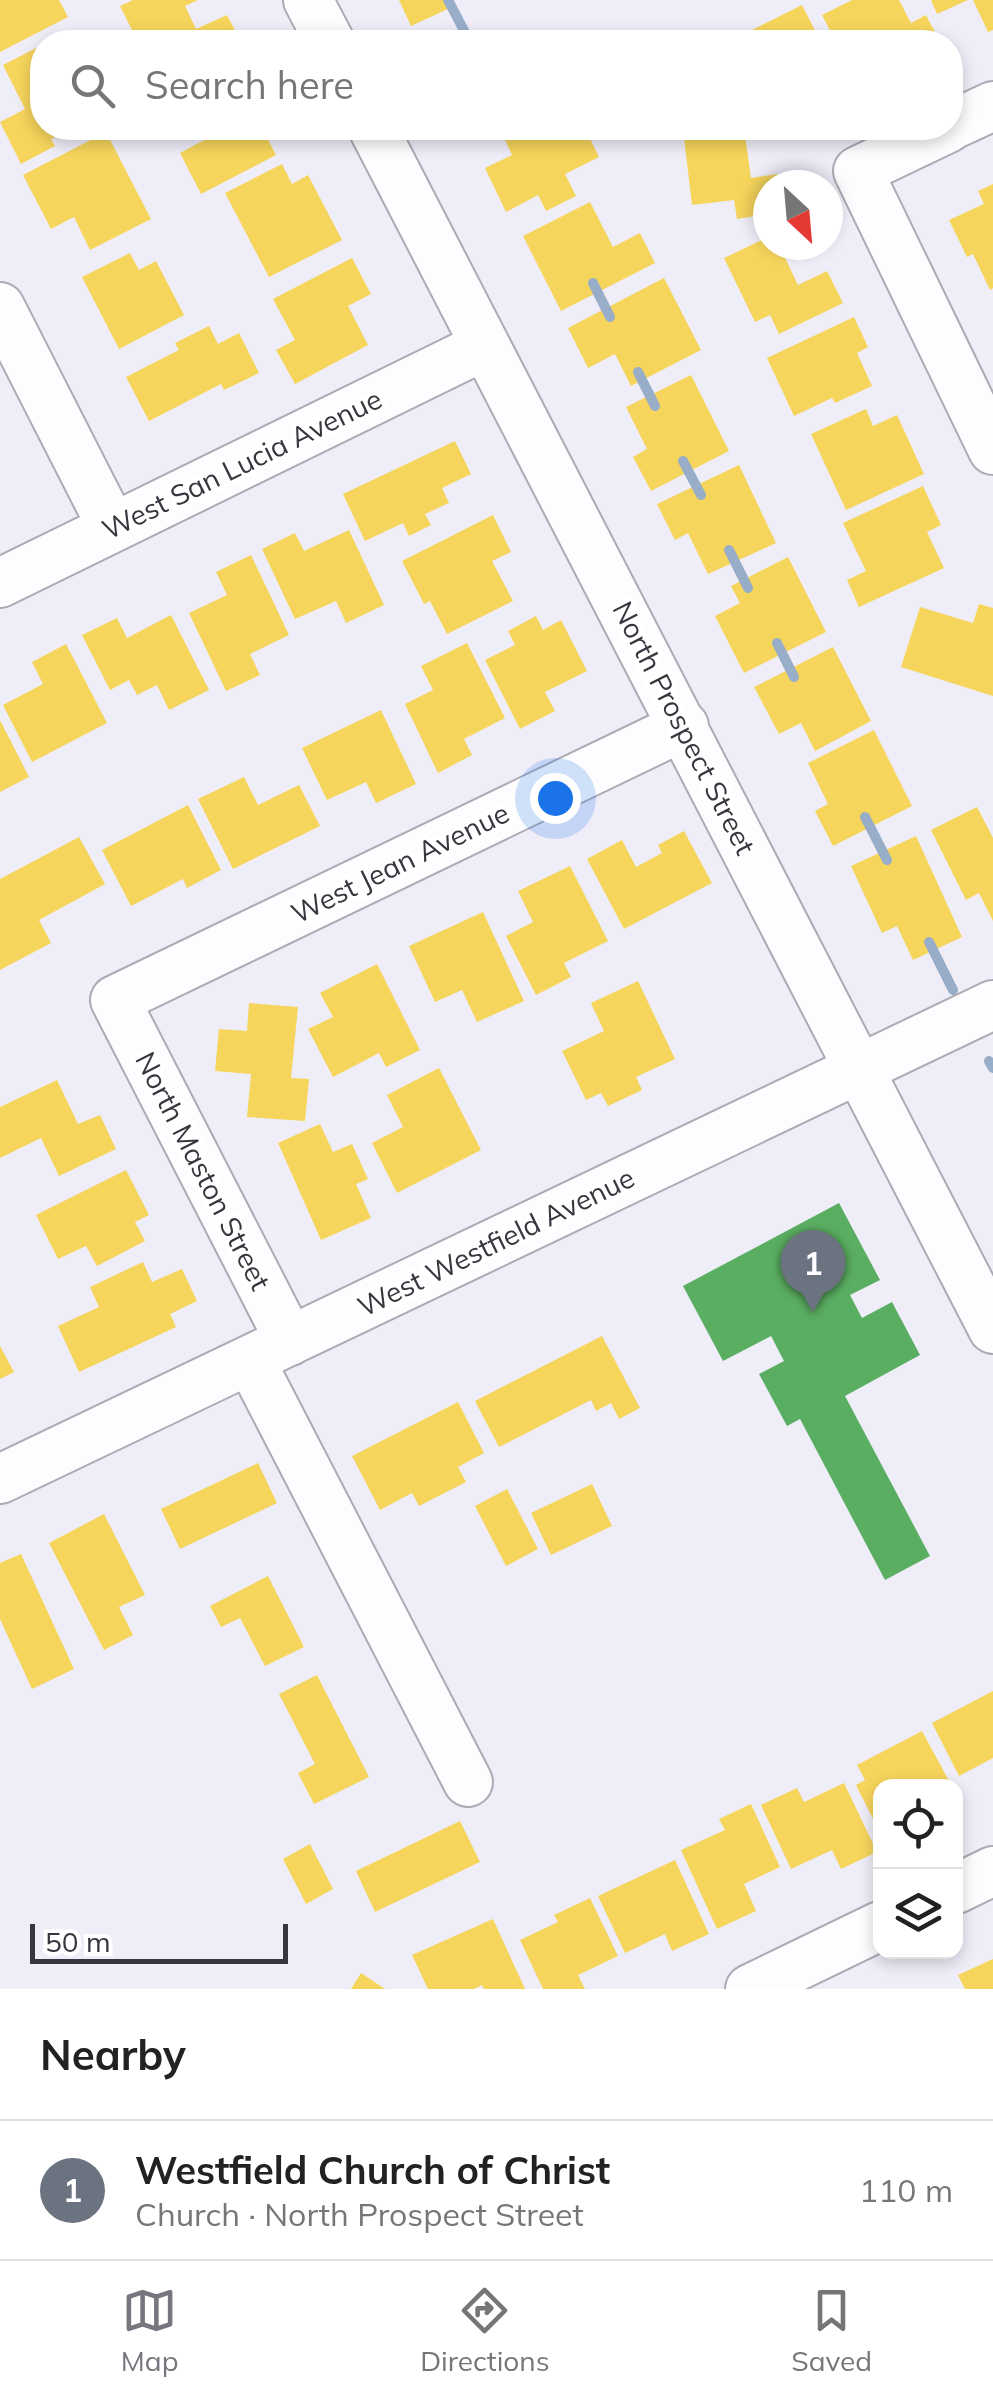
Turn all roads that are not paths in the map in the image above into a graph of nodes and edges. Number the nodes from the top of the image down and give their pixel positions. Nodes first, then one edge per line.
1 (308, 0) edge
2 (324, 30) edge
3 (993, 106) edge
4 (963, 120) edge
5 (379, 140) edge
6 (923, 140) edge
7 (0, 306) edge
8 (484, 346) junction
9 (993, 450) edge
10 (112, 526) junction
11 (0, 583) edge
12 (684, 726) junction
13 (115, 1000) joint
14 (993, 1005) edge
15 (858, 1070) junction
16 (993, 1329) edge
17 (270, 1350) junction
18 (0, 1479) edge
19 (468, 1782) dead end
20 (993, 1871) edge
21 (963, 1886) edge
22 (873, 1929) edge
23 (750, 1989) edge

1 - 2 street
3 - 4 street
5 - 8 street, North Prospect Street
6 - 9 street
7 - 10 street
8 - 10 street, West San Lucia Avenue
8 - 12 street, North Prospect Street
10 - 11 street, West San Lucia Avenue
12 - 13 street, West Jean Avenue
12 - 15 street, North Prospect Street
13 - 17 street, North Maston Street
14 - 15 street, West Westfield Avenue
15 - 16 street, North Prospect Street
15 - 17 street, West Westfield Avenue
17 - 18 street, West Westfield Avenue
17 - 19 street, North Maston Street
20 - 21 street
22 - 23 street

